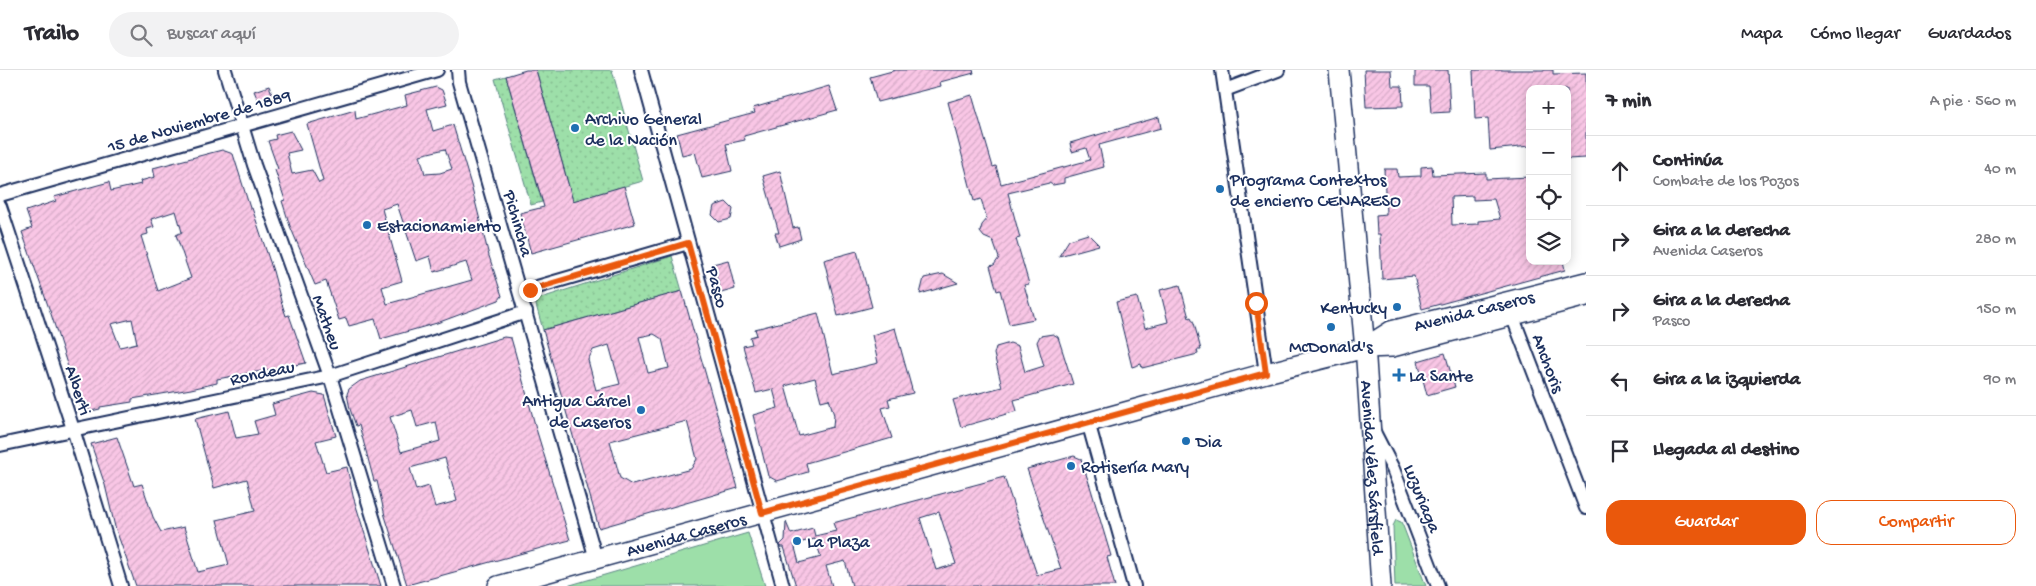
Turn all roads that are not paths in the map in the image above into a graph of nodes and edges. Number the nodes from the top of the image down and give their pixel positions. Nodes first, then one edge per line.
1 (225, 70) edge
2 (437, 70) edge
3 (458, 70) edge
4 (641, 70) edge
5 (1222, 70) edge
6 (1278, 70) edge
7 (1339, 70) edge
8 (1225, 90) junction
9 (241, 126) junction
10 (0, 195) edge
11 (0, 206) edge
12 (688, 243) junction
13 (1586, 282) edge
14 (520, 292) junction
15 (1586, 296) edge
16 (526, 312) junction
17 (1512, 314) junction
18 (1365, 348) junction
19 (1266, 373) junction
20 (330, 376) junction
21 (1088, 422) junction
22 (1371, 425) junction
23 (73, 429) junction
24 (0, 444) edge
25 (1586, 508) edge
26 (762, 513) junction
27 (596, 559) junction
28 (121, 586) edge
29 (394, 586) edge
30 (498, 586) edge
31 (783, 586) edge
32 (1134, 586) edge
33 (1381, 586) edge
34 (1438, 586) edge

1 - 9 street, Matheu
2 - 9 street, 15 de Noviembre de 1889
3 - 14 street, Pichincha
4 - 12 street, Pasco
5 - 8 street
6 - 8 street
7 - 18 main road, Avenida Vélez Sársfield
8 - 19 street
9 - 10 street, 15 de Noviembre de 1889
9 - 20 street, Matheu
11 - 23 street, Alberti
12 - 14 street
12 - 26 street, Pasco
13 - 18 main road, Avenida Caseros
14 - 16 street, Pichincha
15 - 17 main road, Avenida Caseros
16 - 20 street, Rondeau
16 - 27 street, Pichincha
17 - 18 main road, Avenida Caseros
17 - 25 street, Anchoris
18 - 19 main road, Avenida Caseros
18 - 22 main road, Avenida Vélez Sársfield
19 - 21 main road, Avenida Caseros
20 - 23 street, Rondeau
20 - 29 street, Matheu
21 - 26 main road, Avenida Caseros
21 - 32 street
22 - 33 main road, Avenida Vélez Sársfield
22 - 34 street, Luzuriaga
23 - 24 street, Rondeau
23 - 28 street, Alberti
26 - 27 main road, Avenida Caseros
26 - 31 street, Pasco
27 - 30 main road, Avenida Caseros

